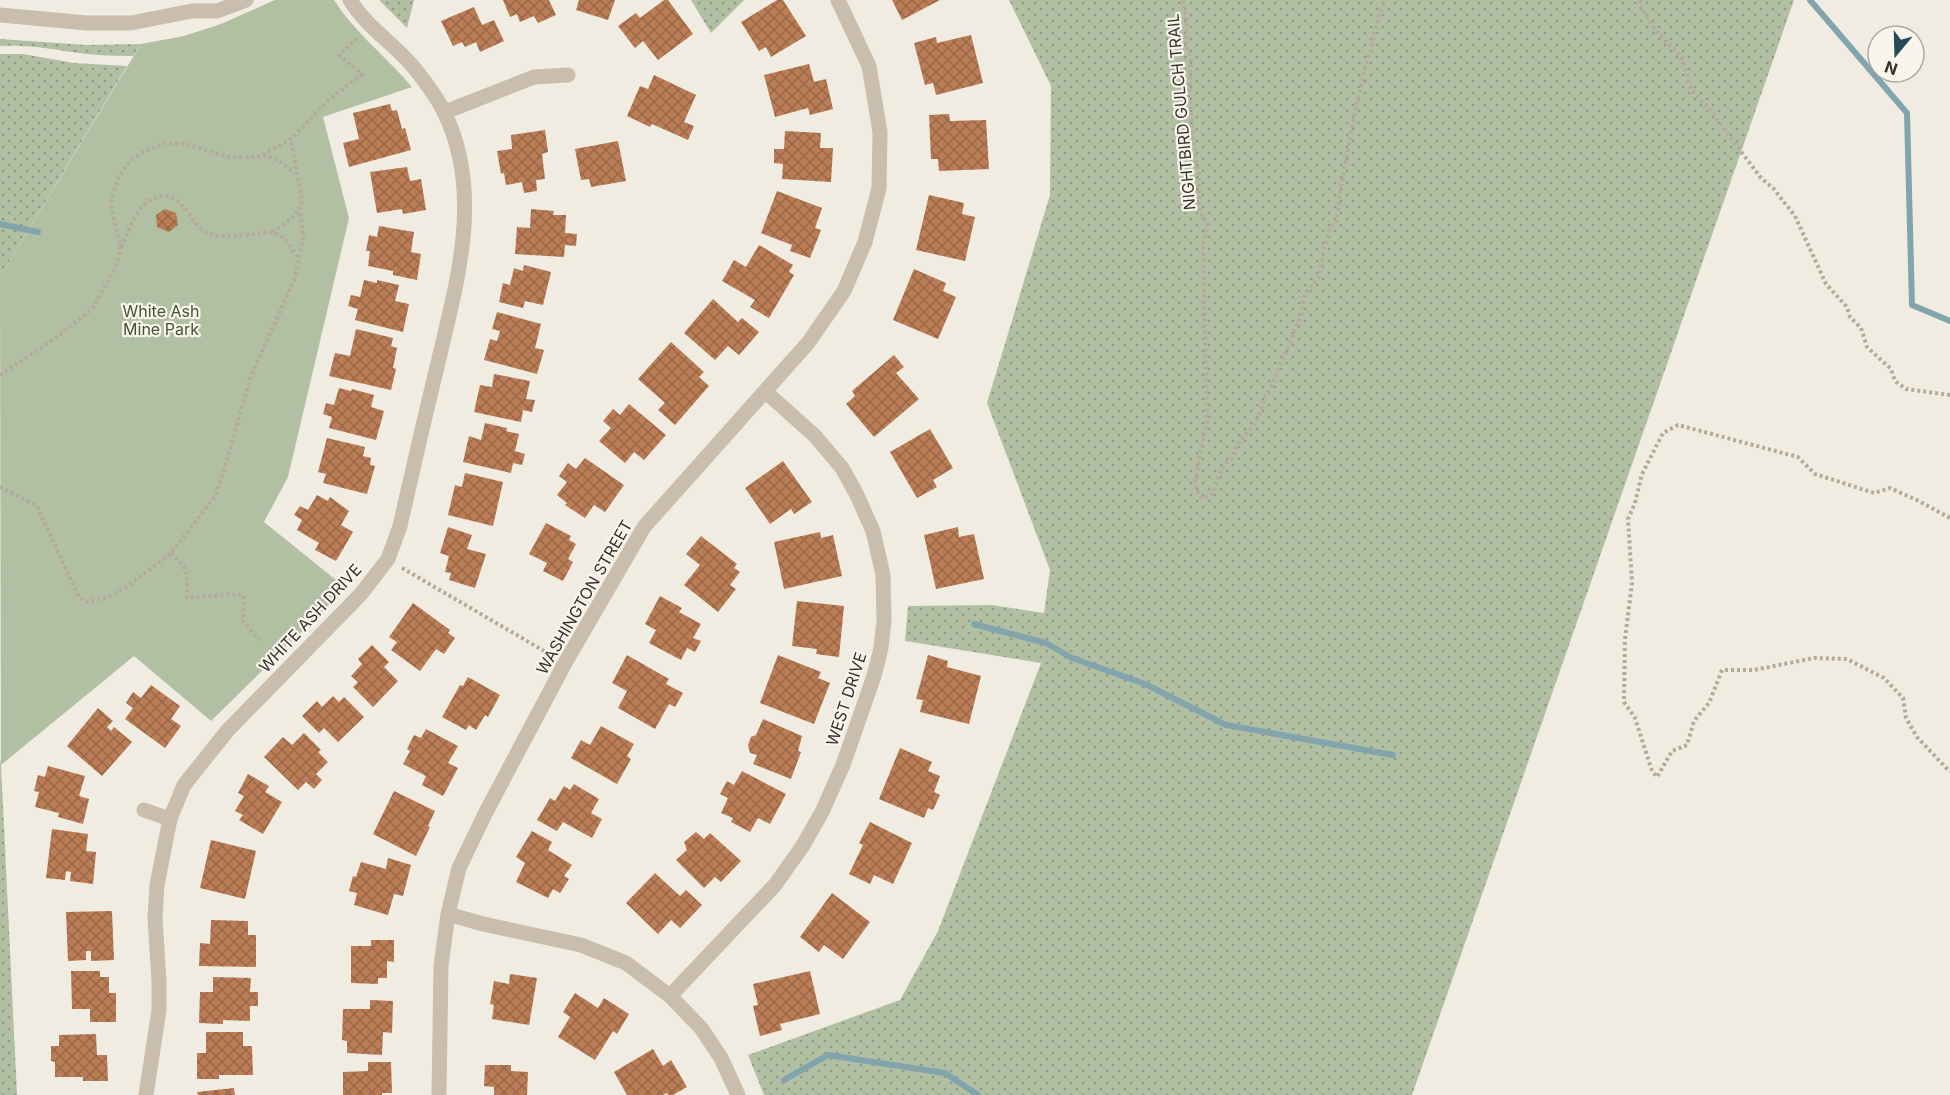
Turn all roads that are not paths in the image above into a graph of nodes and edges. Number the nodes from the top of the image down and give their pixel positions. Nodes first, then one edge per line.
1 (246, 0) edge
2 (350, 0) edge
3 (837, 0) edge
4 (196, 5) edge
5 (0, 15) edge
6 (568, 75) dead end
7 (445, 112) junction
8 (766, 392) junction
9 (144, 810) dead end
10 (171, 819) junction
11 (448, 914) junction
12 (670, 996) junction
13 (146, 1095) edge
14 (439, 1095) edge
15 (738, 1095) edge

1 - 4 street
2 - 7 street, WHITE ASH DRIVE
3 - 8 street, WASHINGTON STREET
4 - 5 street
6 - 7 street
7 - 10 street, WHITE ASH DRIVE
8 - 11 street, WASHINGTON STREET
8 - 12 street, WEST DRIVE
9 - 10 street
10 - 13 street, WHITE ASH DRIVE
11 - 12 street
11 - 14 street, WASHINGTON STREET
12 - 15 street

